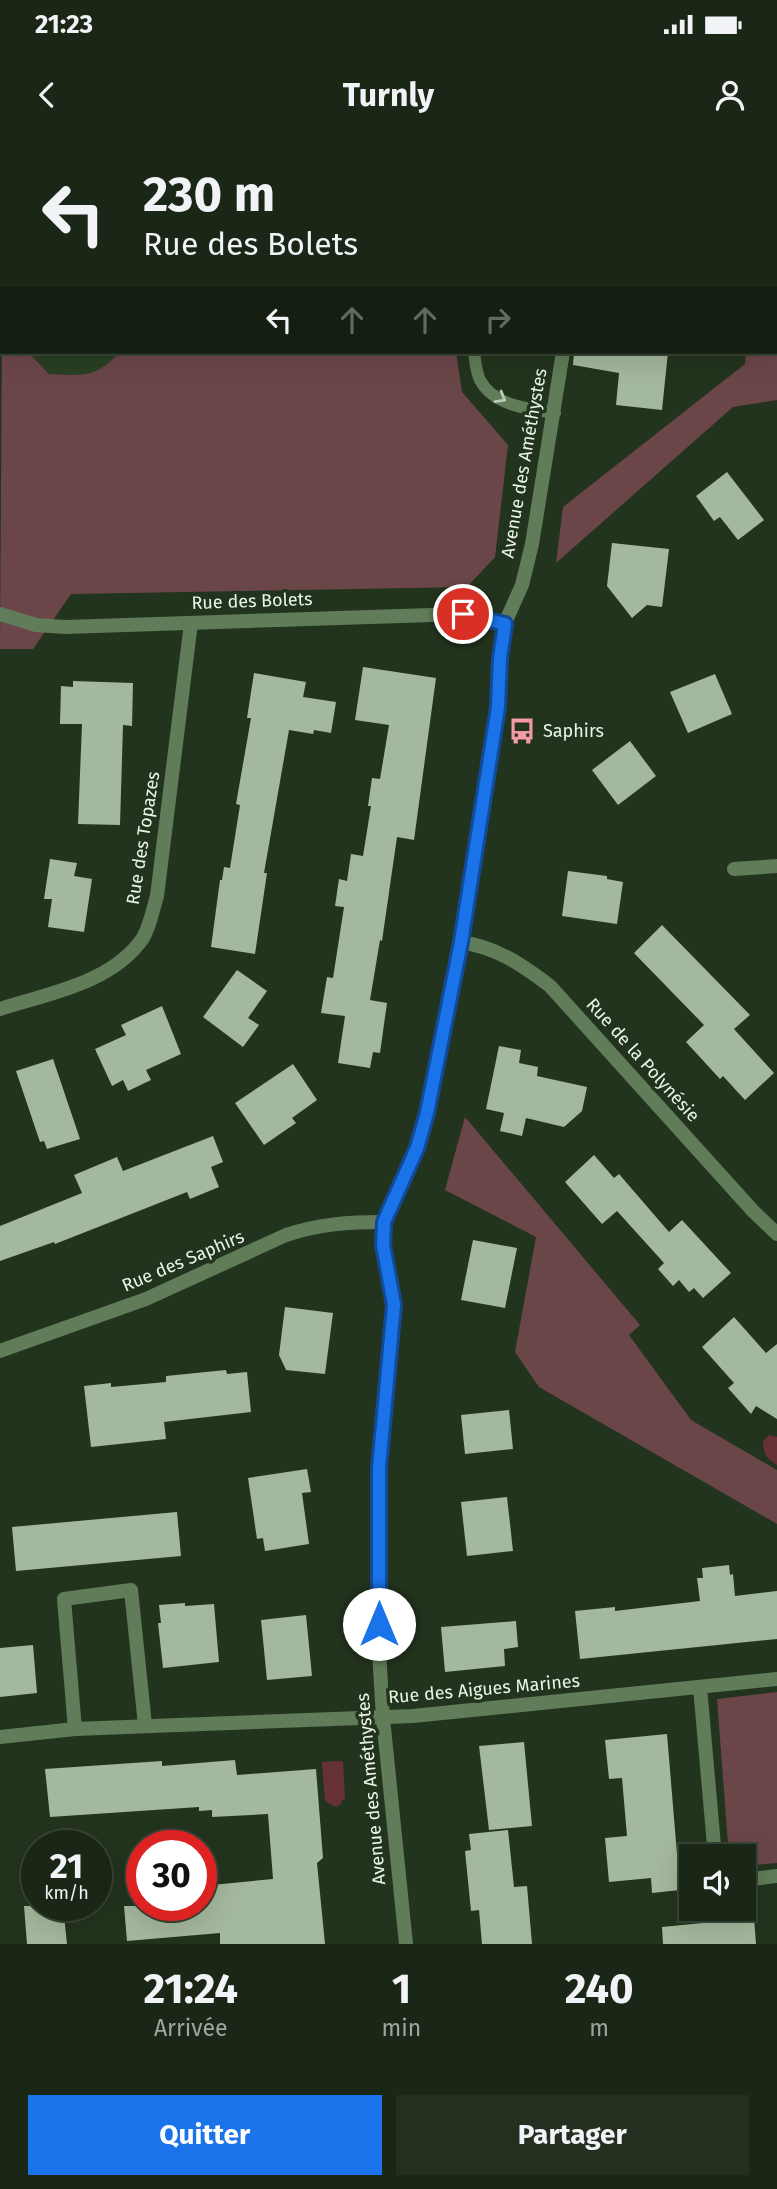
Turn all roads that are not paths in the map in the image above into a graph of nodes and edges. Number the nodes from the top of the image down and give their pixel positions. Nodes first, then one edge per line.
1 (474, 354) edge
2 (563, 354) edge
3 (555, 413) junction
4 (0, 614) edge
5 (191, 622) junction
6 (505, 624) junction
7 (777, 866) edge
8 (734, 869) dead end
9 (461, 942) junction
10 (0, 1009) edge
11 (384, 1222) junction
12 (777, 1234) edge
13 (0, 1351) edge
14 (777, 1679) edge
15 (700, 1687) junction
16 (383, 1718) junction
17 (145, 1725) junction
18 (75, 1728) junction
19 (0, 1737) edge
20 (714, 1844) edge
21 (777, 1876) edge
22 (756, 1879) edge
23 (406, 1944) edge

1 -> 3 lane
2 - 3 street, Avenue des Améthystes
3 - 6 street, Avenue des Améthystes
4 - 5 street, Rue des Bolets
5 - 6 street, Rue des Bolets
5 - 10 street, Rue des Topazes
6 - 9 street, Avenue des Améthystes
7 - 8 street
9 - 11 street, Avenue des Améthystes
9 - 12 street, Rue de la Polynésie
11 - 13 street, Rue des Saphirs
11 - 16 street, Avenue des Améthystes
14 - 15 street, Rue des Aigues Marines
15 - 16 street, Rue des Aigues Marines
15 - 20 street
16 - 17 street, Rue des Aigues Marines
16 - 23 street, Avenue des Améthystes
17 - 18 street, Rue des Aigues Marines
17 - 18 street
18 - 19 street, Rue des Aigues Marines
21 - 22 street

